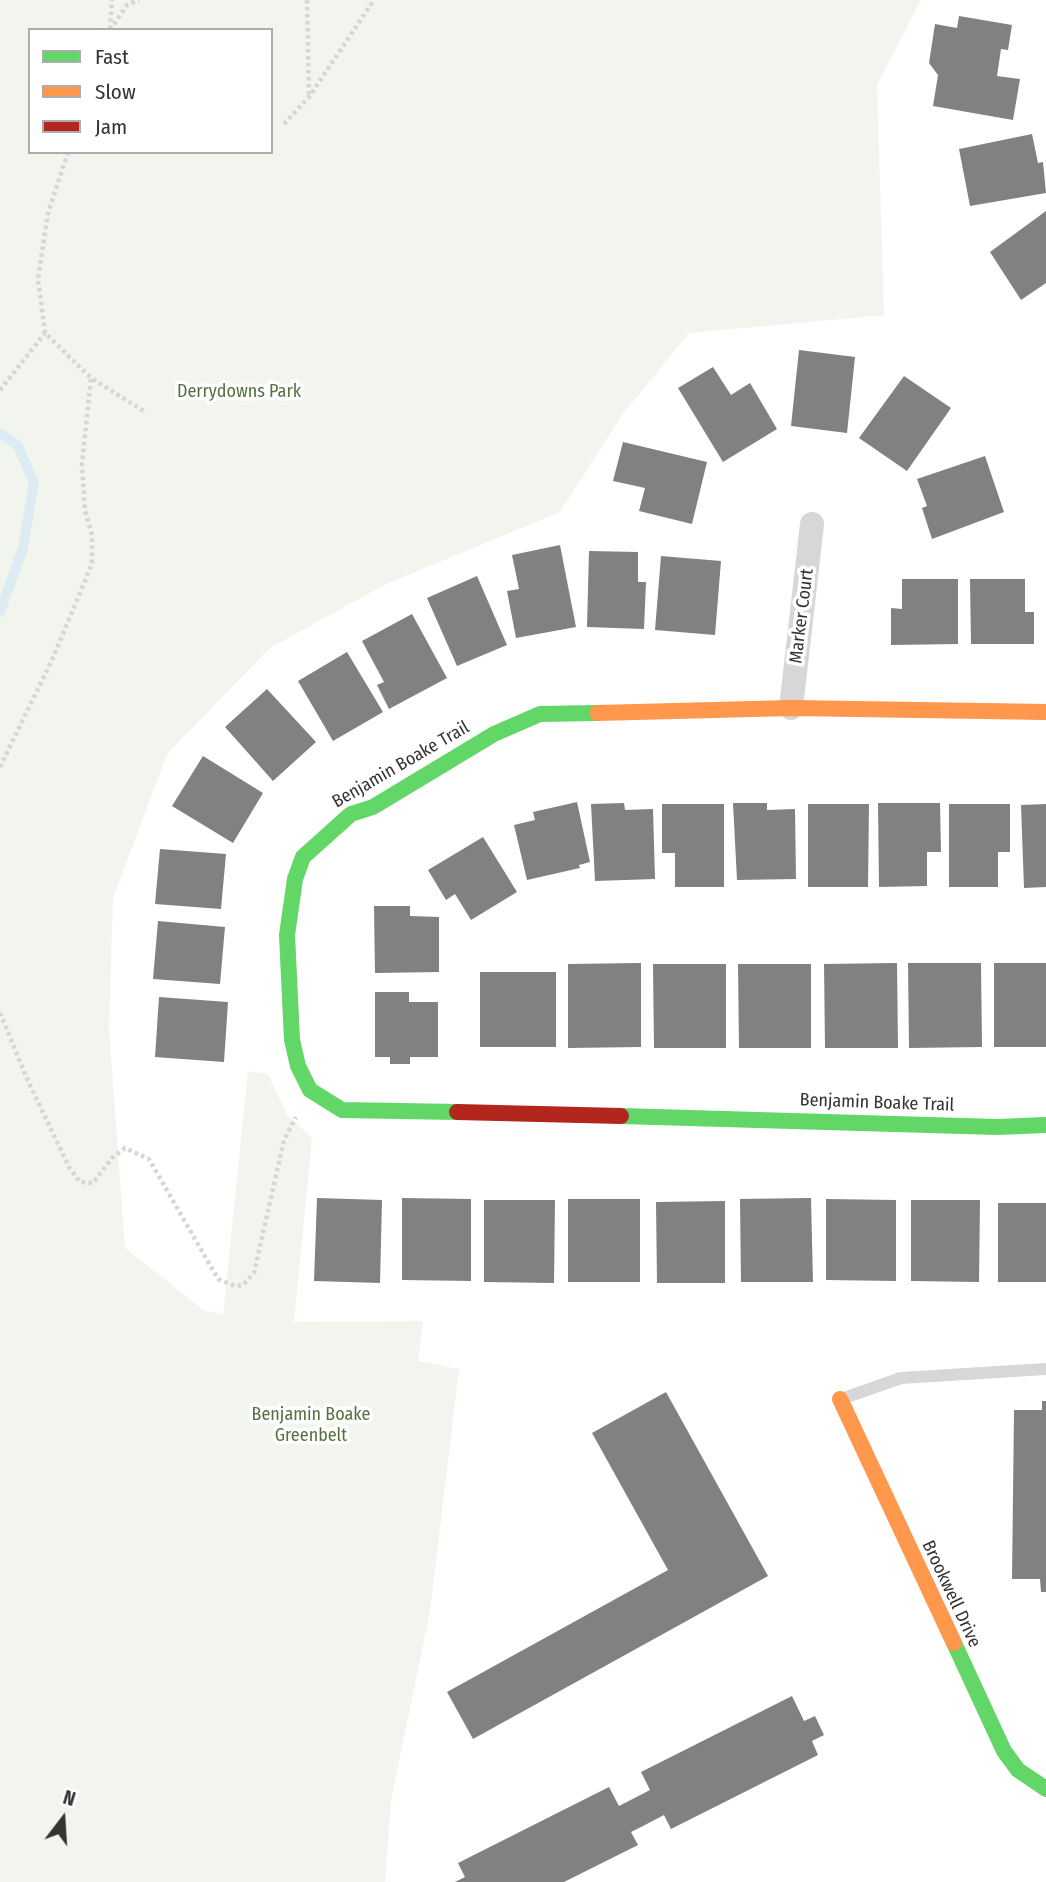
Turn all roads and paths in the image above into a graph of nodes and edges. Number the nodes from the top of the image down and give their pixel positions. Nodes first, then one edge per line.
1 (112, 0) edge
2 (139, 0) edge
3 (307, 0) edge
4 (373, 0) edge
5 (110, 28) edge
6 (111, 28) edge
7 (309, 97) junction
8 (284, 124) dead end
9 (67, 154) edge
10 (45, 333) junction
11 (91, 378) junction
12 (0, 390) edge
13 (144, 411) dead end
14 (812, 524) dead end
15 (791, 708) junction
16 (1046, 712) edge
17 (0, 767) edge
18 (0, 1013) edge
19 (310, 1090) junction
20 (1046, 1125) edge
21 (1046, 1369) edge
22 (840, 1399) joint
23 (1046, 1789) edge

1 - 5 path
2 - 6 path
3 - 7 path
4 - 7 path
7 - 8 path
9 - 10 path
10 - 11 path
10 - 12 path
11 - 13 path
11 - 17 path
14 - 15 street, Marker Court
15 - 16 street, Benjamin Boake Trail
15 - 19 street, Benjamin Boake Trail
18 - 19 path
19 - 20 street, Benjamin Boake Trail
21 - 22 lane
22 - 23 street, Brookwell Drive

